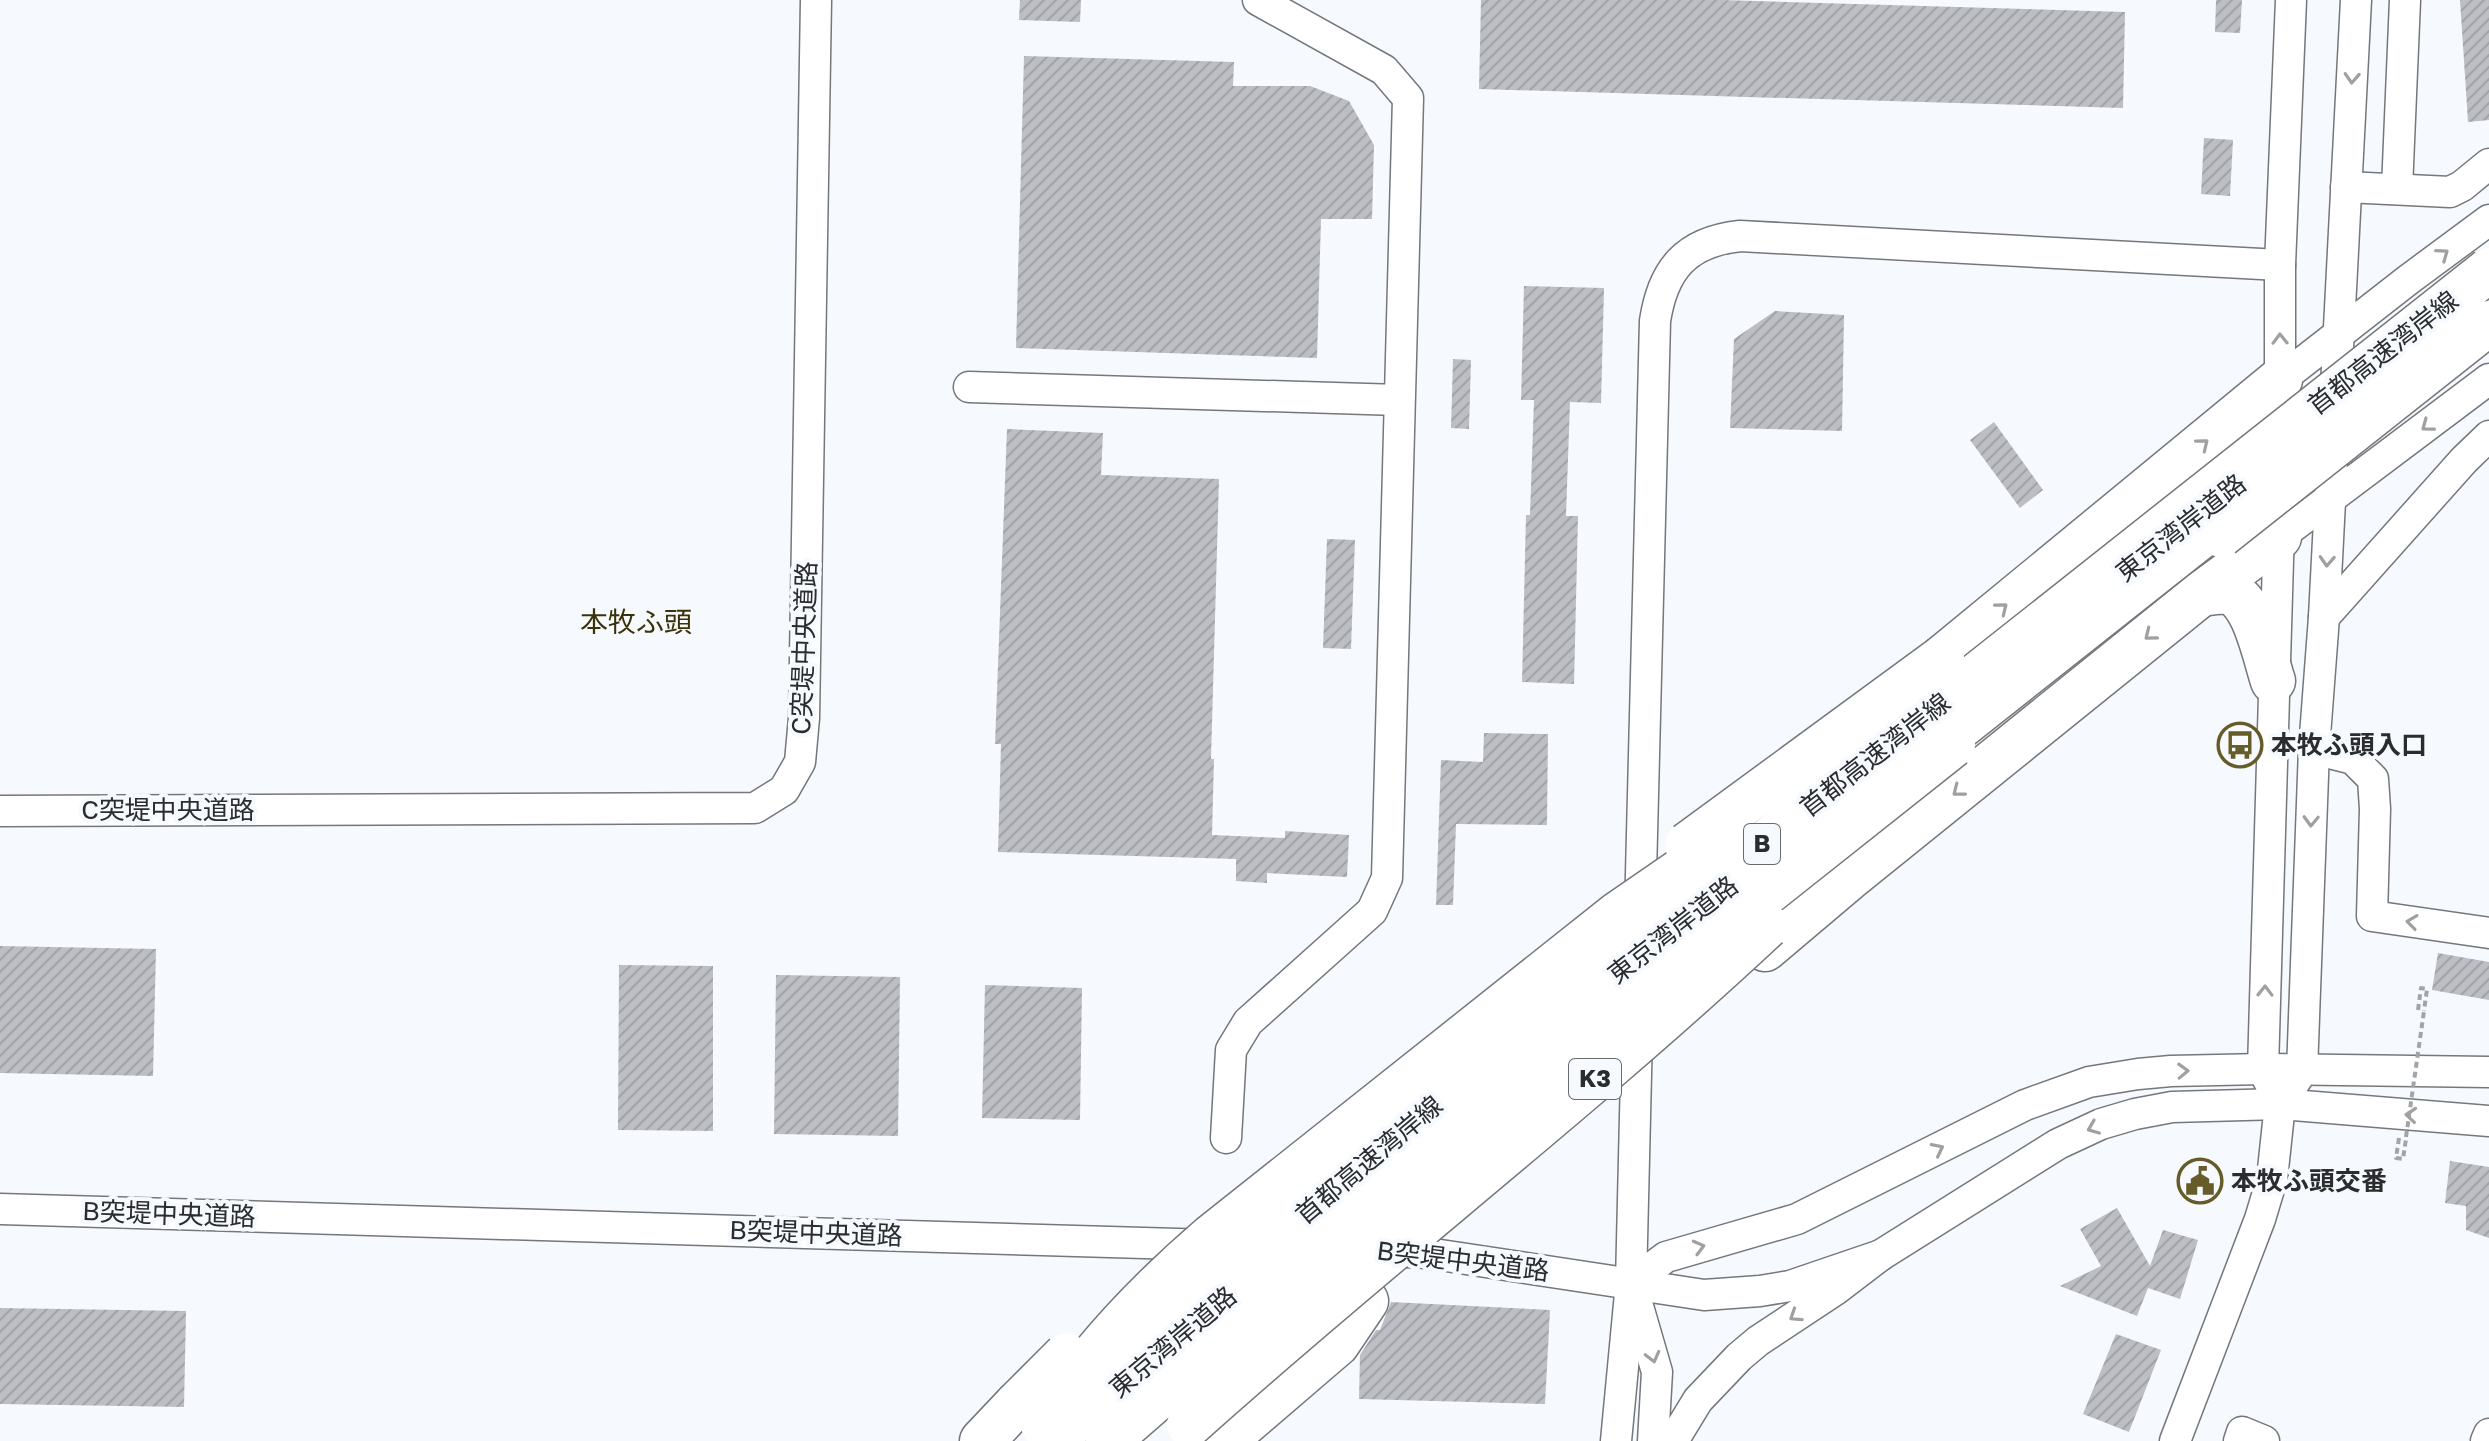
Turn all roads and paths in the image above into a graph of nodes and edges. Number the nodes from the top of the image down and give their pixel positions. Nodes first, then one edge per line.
1 (816, 0) edge
2 (1258, 0) edge
3 (2291, 0) edge
4 (2356, 0) edge
5 (2405, 0) edge
6 (2489, 164) edge
7 (2346, 187) junction
8 (2397, 189) junction
9 (2489, 220) edge
10 (2280, 265) junction
11 (2489, 270) edge
12 (2341, 271) junction
13 (2408, 280) junction
14 (2489, 285) edge
15 (2489, 309) edge
16 (2489, 323) edge
17 (2338, 336) junction
18 (2489, 379) edge
19 (2280, 380) junction
20 (969, 387) dead end
21 (1399, 400) junction
22 (2489, 436) edge
23 (2330, 499) junction
24 (2279, 537) junction
25 (2201, 594) junction
26 (2324, 617) junction
27 (2007, 650) junction
28 (2273, 681) junction
29 (2003, 731) junction
30 (2314, 749) junction
31 (0, 811) edge
32 (1603, 904) junction
33 (2489, 933) edge
34 (1765, 949) junction
35 (2421, 1010) junction
36 (2263, 1069) junction
37 (2302, 1071) junction
38 (2489, 1072) edge
39 (2280, 1104) junction
40 (2489, 1121) edge
41 (2399, 1136) dead end
42 (1226, 1138) dead end
43 (0, 1209) edge
44 (1881, 1255) junction
45 (1631, 1283) junction
46 (1366, 1301) junction
47 (1099, 1433) edge
48 (2489, 1434) edge
49 (982, 1441) edge
50 (1032, 1441) edge
51 (1055, 1441) edge
52 (1172, 1441) edge
53 (1203, 1441) edge
54 (1224, 1441) edge
55 (1616, 1441) edge
56 (1653, 1441) edge
57 (1673, 1441) edge
58 (2175, 1441) edge
59 (2239, 1441) edge
60 (2264, 1441) edge
61 (2486, 1441) edge

1 - 31 street, C突堤中央道路
2 - 21 street
3 - 10 street
4 -> 7 street
5 - 8 street
6 - 8 street
7 - 8 street
7 - 12 street
13 -> 9 street
19 -> 10 street
10 - 45 street
11 - 27 highway, 首都高速湾岸線 / B, bridge
12 - 13 street
12 - 17 street
13 - 17 street
14 - 51 highway, 東京湾岸道路, bridge
15 - 47 highway, 東京湾岸道路, bridge
16 - 29 highway, 首都高速湾岸線 / B, bridge
17 - 19 street
17 - 23 street
18 -> 23 street
19 - 24 street
32 -> 19 highway, bridge
20 - 21 street
21 - 42 street
22 - 26 street
23 - 24 street
23 -> 26 street
24 - 25 highway
24 - 28 street
25 - 28 highway
25 -> 29 highway
26 - 30 street
27 - 50 highway, bridge
27 - 51 highway, 首都高速湾岸線 / B, bridge
36 -> 28 street
29 -> 34 highway
29 - 47 highway, 首都高速湾岸線 / B, bridge
29 - 52 highway, K3, bridge
33 -> 30 street
30 -> 37 street
32 - 49 highway, bridge
32 - 50 highway, bridge
34 - 46 highway
34 - 47 highway, bridge
35 - 35 path
35 - 41 path, bridge
36 - 37 street
36 - 39 street
45 -> 36 street
37 - 38 street
37 - 39 street
40 -> 39 street
39 -> 44 street
39 - 58 street
43 - 45 street, B突堤中央道路
44 - 45 street, B突堤中央道路
44 -> 57 street
45 - 55 street
45 -> 56 street
46 - 53 highway
46 - 54 highway
48 - 61 street
59 - 60 street

